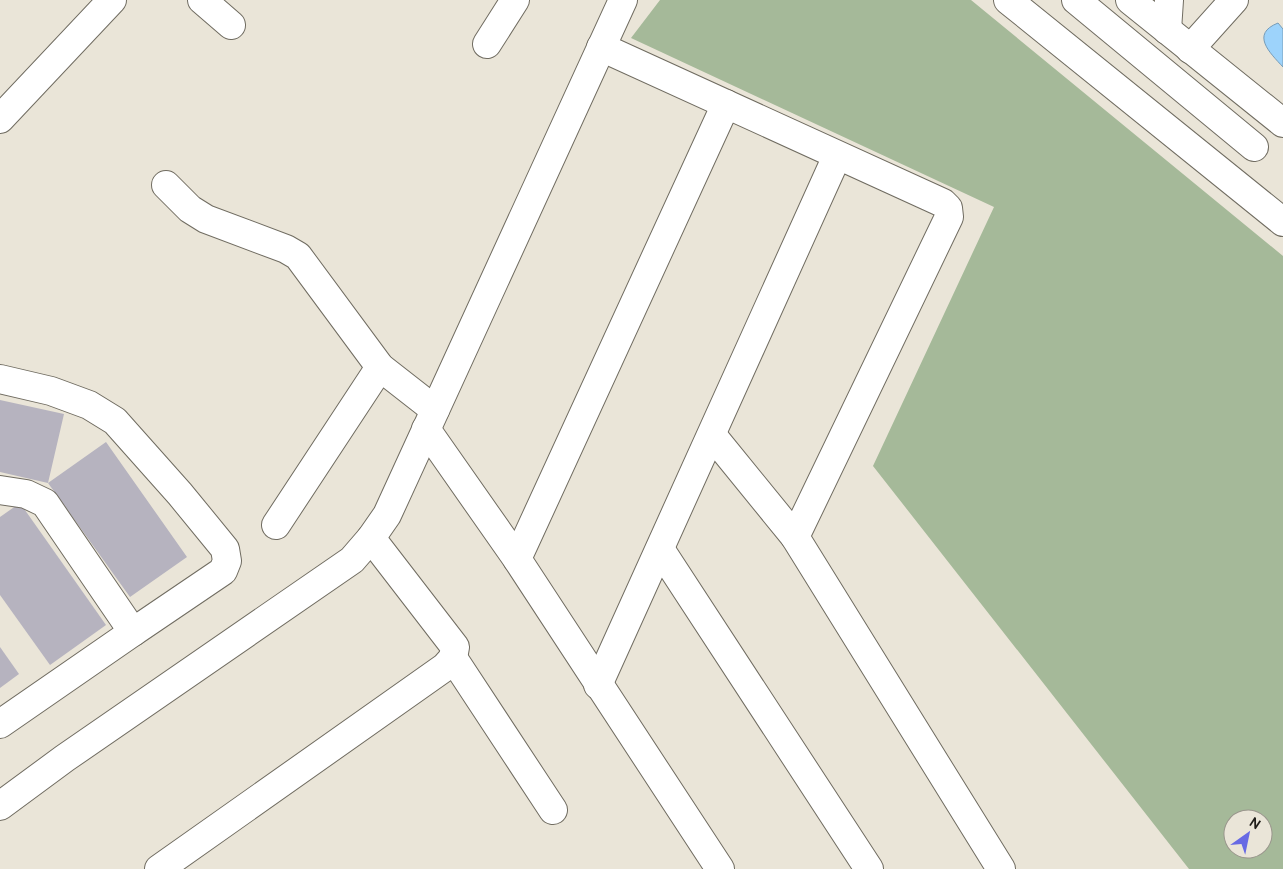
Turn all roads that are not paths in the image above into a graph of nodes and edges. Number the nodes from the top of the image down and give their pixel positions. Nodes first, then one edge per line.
1 (112, 0) edge
2 (202, 0) edge
3 (515, 0) edge
4 (623, 0) edge
5 (1008, 0) edge
6 (1076, 0) edge
7 (1130, 0) edge
8 (1169, 0) edge
9 (1234, 0) edge
10 (231, 25) dead end
11 (1168, 30) junction
12 (487, 44) dead end
13 (601, 47) junction
14 (1190, 49) junction
15 (1248, 95) junction
16 (726, 104) junction
17 (0, 119) edge
18 (1279, 120) edge
19 (1226, 123) junction
20 (1254, 146) junction
21 (1199, 155) junction
22 (837, 156) junction
23 (1229, 180) junction
24 (166, 185) dead end
25 (1283, 222) edge
26 (380, 367) junction
27 (0, 378) edge
28 (431, 419) junction
29 (712, 435) junction
30 (0, 490) edge
31 (276, 525) dead end
32 (794, 537) junction
33 (371, 538) junction
34 (660, 549) junction
35 (517, 558) junction
36 (133, 632) junction
37 (453, 658) junction
38 (598, 685) junction
39 (0, 724) edge
40 (0, 806) edge
41 (553, 810) dead end
42 (159, 869) edge
43 (720, 869) edge
44 (869, 869) edge
45 (1001, 869) edge

1 - 17 street
2 - 10 street
3 - 12 street
4 - 13 street
5 - 21 street
6 - 19 street
7 - 11 street
8 - 11 street
9 - 14 street
11 - 14 street
13 - 16 street
13 - 28 street
14 - 15 street
15 - 18 street
15 - 19 street
16 - 22 street
16 - 35 street
18 - 20 street
19 - 20 street
19 - 21 street
20 - 23 street
21 - 23 street
22 - 29 street
22 - 32 street
23 - 25 street
24 - 26 street
26 - 28 street
26 - 31 street
27 - 36 street
28 - 33 street
28 - 35 street
29 - 32 street
29 - 34 street
30 - 36 street
32 - 45 street
33 - 37 street
33 - 40 street
34 - 38 street
34 - 44 street
35 - 38 street
36 - 39 street
37 - 41 street
37 - 42 street
38 - 43 street

